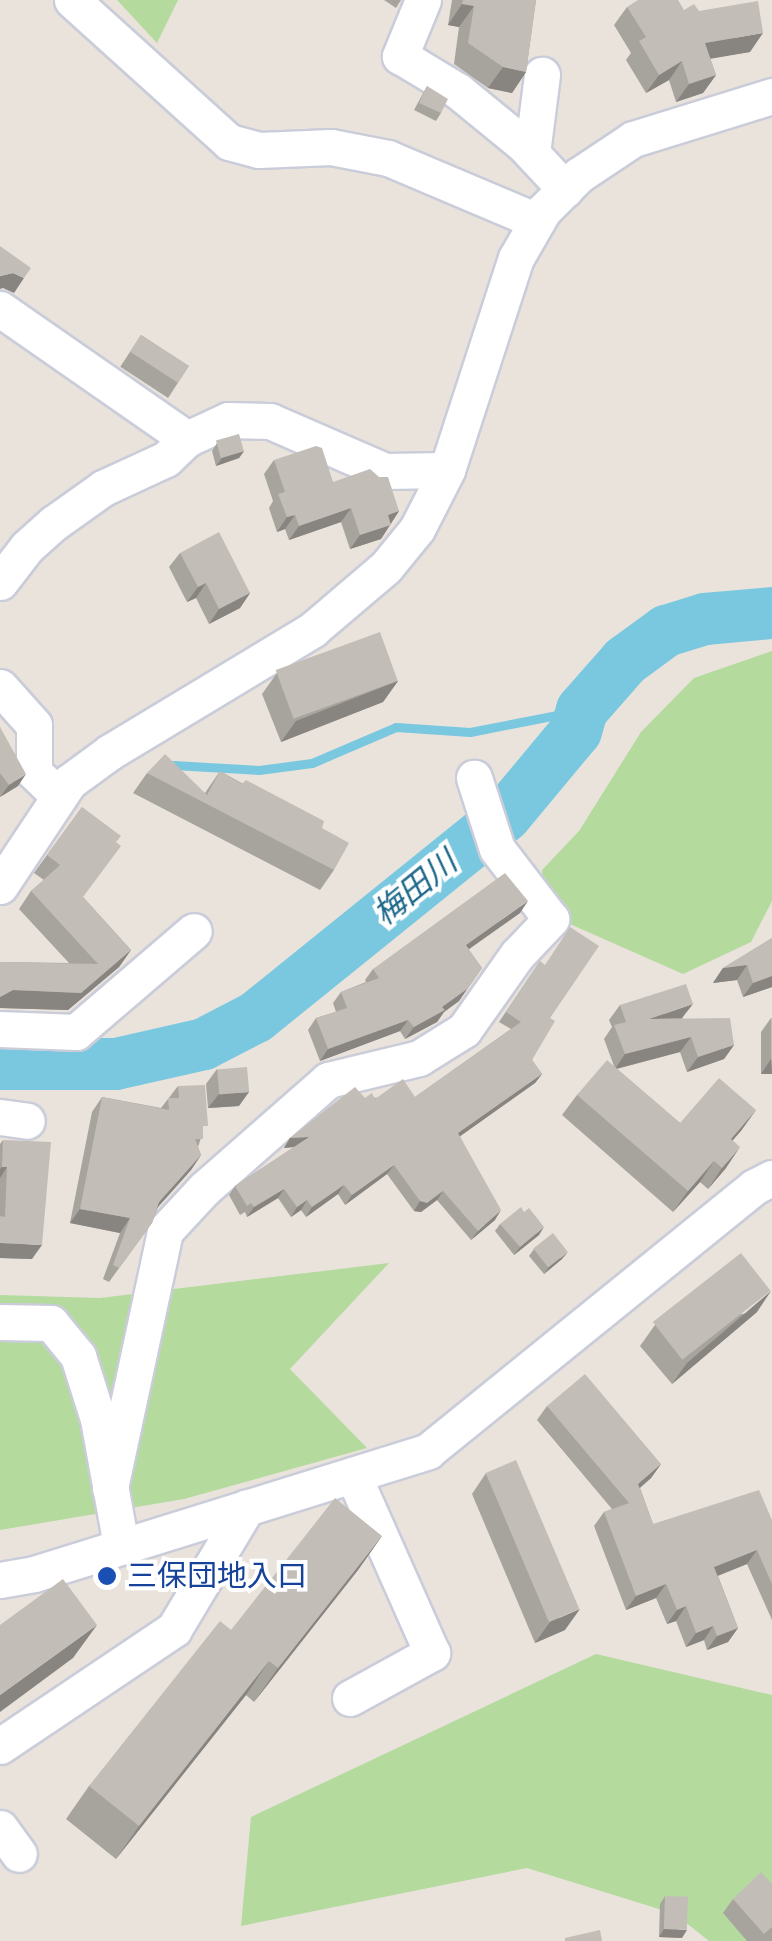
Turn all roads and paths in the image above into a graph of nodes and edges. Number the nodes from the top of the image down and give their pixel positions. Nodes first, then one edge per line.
1 (72, 0) edge
2 (424, 0) edge
3 (542, 75) dead end
4 (772, 96) edge
5 (532, 153) junction
6 (565, 190) junction
7 (537, 221) junction
8 (0, 308) edge
9 (187, 439) junction
10 (447, 470) junction
11 (0, 582) edge
12 (0, 687) edge
13 (476, 783) dead end
14 (59, 796) junction
15 (0, 886) edge
16 (194, 930) dead end
17 (0, 1029) edge
18 (772, 1178) edge
19 (0, 1322) edge
20 (354, 1475) junction
21 (110, 1488) junction
22 (247, 1507) junction
23 (121, 1546) junction
24 (0, 1580) edge
25 (350, 1698) dead end
26 (0, 1746) edge

1 - 7 street
2 - 5 street
3 - 5 street
4 - 6 street
5 - 6 street
6 - 7 street
7 - 10 street
8 - 9 street
9 - 10 street
9 - 11 street
10 - 14 street
12 - 14 street
13 - 21 street
14 - 15 street
16 - 17 street
18 - 20 street
19 - 21 street
20 - 22 street
20 - 25 street
21 - 23 street
22 - 23 street
22 - 26 street
23 - 24 street

